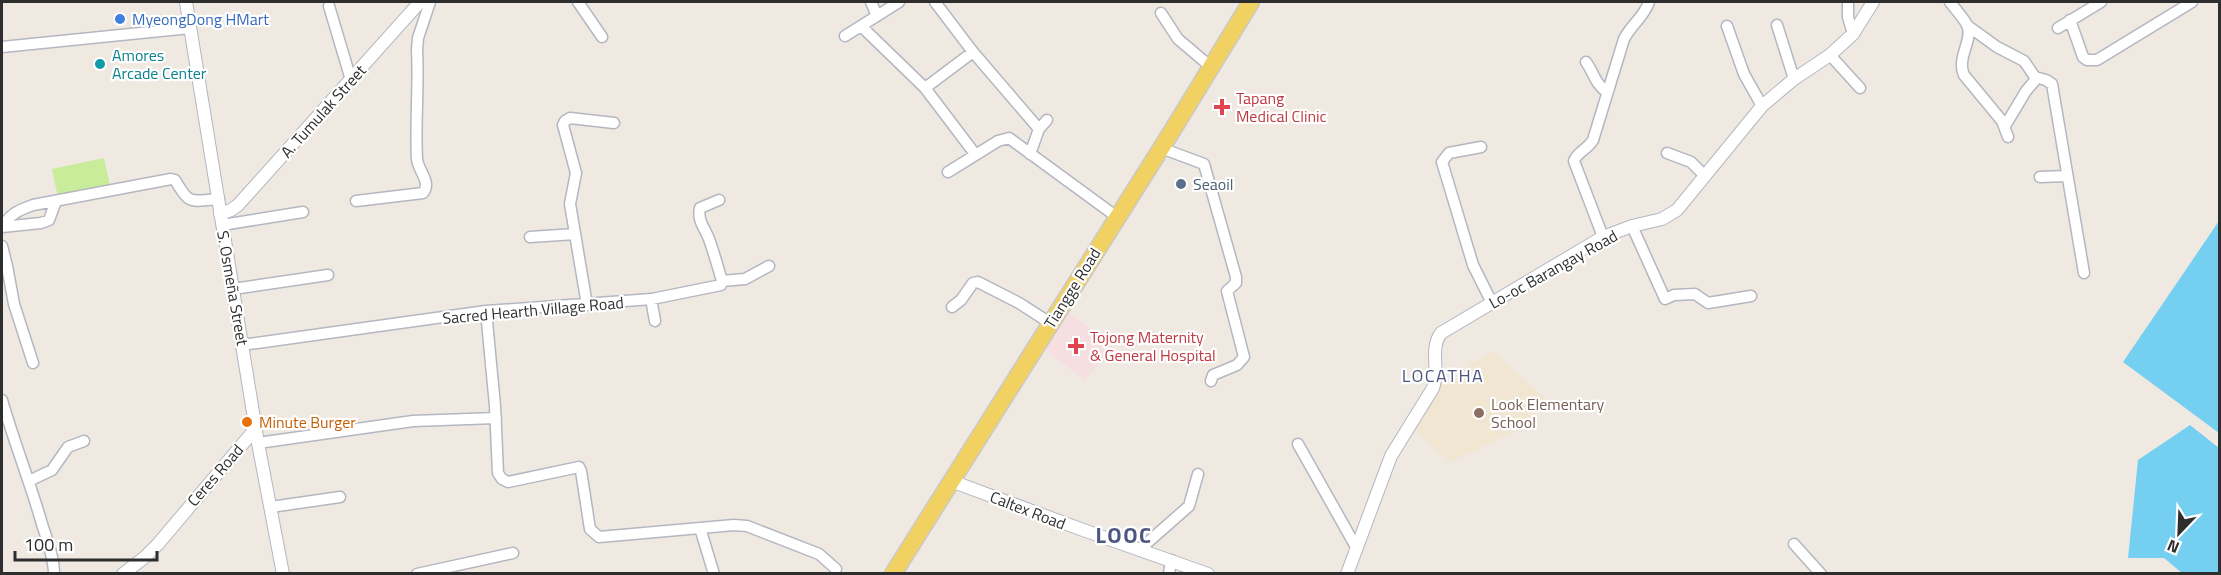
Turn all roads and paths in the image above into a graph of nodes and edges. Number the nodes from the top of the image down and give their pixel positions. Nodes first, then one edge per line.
1 (186, 2) edge
2 (420, 2) edge
3 (430, 2) edge
4 (578, 2) edge
5 (871, 2) edge
6 (899, 2) edge
7 (935, 2) edge
8 (1251, 2) edge
9 (1649, 2) edge
10 (1848, 2) edge
11 (1873, 2) edge
12 (1950, 2) edge
13 (2101, 2) edge
14 (2192, 2) edge
15 (329, 6) dead end
16 (1161, 13) dead end
17 (876, 16) junction
18 (2070, 20) junction
19 (1777, 25) dead end
20 (861, 26) junction
21 (1726, 26) dead end
22 (1968, 26) junction
23 (190, 28) junction
24 (2058, 28) dead end
25 (1853, 34) junction
26 (845, 36) dead end
27 (602, 37) dead end
28 (2, 47) edge
29 (973, 52) junction
30 (1830, 55) junction
31 (1586, 62) dead end
32 (1211, 67) junction
33 (2037, 78) junction
34 (1794, 79) junction
35 (351, 80) junction
36 (925, 88) junction
37 (1860, 88) dead end
38 (1607, 92) junction
39 (1762, 106) junction
40 (1047, 120) dead end
41 (614, 123) dead end
42 (2005, 126) junction
43 (1039, 129) junction
44 (2007, 137) dead end
45 (1481, 147) dead end
46 (1161, 148) junction
47 (1667, 153) dead end
48 (975, 154) junction
49 (1030, 154) junction
50 (948, 172) dead end
51 (1704, 175) junction
52 (2066, 176) junction
53 (2040, 177) dead end
54 (219, 199) junction
55 (719, 200) dead end
56 (56, 201) dead end
57 (356, 201) dead end
58 (303, 212) dead end
59 (1117, 217) junction
60 (221, 220) junction
61 (1632, 226) junction
62 (575, 234) junction
63 (530, 237) dead end
64 (1603, 237) junction
65 (2, 246) edge
66 (4, 266) edge
67 (769, 266) dead end
68 (2085, 273) dead end
69 (328, 275) dead end
70 (722, 281) junction
71 (233, 289) junction
72 (1751, 296) dead end
73 (651, 299) junction
74 (1492, 303) junction
75 (587, 305) junction
76 (952, 307) dead end
77 (486, 312) junction
78 (655, 321) dead end
79 (1050, 323) junction
80 (242, 345) junction
81 (33, 363) dead end
82 (1211, 381) dead end
83 (2, 400) edge
84 (496, 418) junction
85 (257, 427) junction
86 (84, 441) dead end
87 (258, 443) junction
88 (1298, 444) dead end
89 (1198, 474) dead end
90 (30, 481) junction
91 (951, 481) junction
92 (340, 496) dead end
93 (271, 507) junction
94 (700, 528) junction
95 (1794, 544) dead end
96 (1356, 547) junction
97 (1139, 550) junction
98 (513, 553) dead end
99 (1171, 560) junction
100 (836, 569) dead end
101 (54, 573) edge
102 (123, 573) edge
103 (283, 573) edge
104 (417, 573) edge
105 (714, 573) edge
106 (893, 573) edge
107 (1170, 573) edge
108 (1208, 573) edge
109 (1347, 573) edge
110 (1821, 573) edge

1 - 23 street, S. Osmeña Street
2 - 35 street, A. Tumulak Street
3 - 57 street
4 - 27 street
5 - 17 street
6 - 17 street
7 - 29 street
8 - 32 main road, Tiangge Road
9 - 38 street
10 - 25 street
11 - 25 street, Lo-oc Barangay Road
12 - 22 street
13 - 18 street
14 - 18 street
15 - 35 street
16 - 32 street
17 - 20 street
18 - 24 street
19 - 34 street
20 - 26 street
20 - 36 street
21 - 39 street
22 - 33 street
22 - 42 street
23 - 28 street
23 - 54 street, S. Osmeña Street
25 - 30 street, Lo-oc Barangay Road
29 - 36 street
29 - 43 street
30 - 34 street, Lo-oc Barangay Road
30 - 37 street
31 - 38 street
32 - 46 main road, Tiangge Road
33 - 42 street
33 - 52 street
34 - 39 street, Lo-oc Barangay Road
35 - 60 street, A. Tumulak Street
36 - 48 street
38 - 64 street
39 - 51 street, Lo-oc Barangay Road
40 - 43 street
41 - 62 street
42 - 44 street
43 - 49 street
45 - 74 street
46 - 59 main road, Tiangge Road
46 - 82 street
47 - 51 street
48 - 49 street
48 - 50 street
49 - 59 street
51 - 61 street, Lo-oc Barangay Road
52 - 53 street
52 - 68 street
54 - 56 street
54 - 60 street, S. Osmeña Street
55 - 70 street
58 - 60 street
59 - 79 main road, Tiangge Road
60 - 71 street, S. Osmeña Street
61 - 64 street, Lo-oc Barangay Road
61 - 72 street
62 - 63 street
62 - 75 street
64 - 74 street, Lo-oc Barangay Road
65 - 66 street
66 - 81 street
67 - 70 street, Sacred Hearth Village Road
69 - 71 street
70 - 73 street, Sacred Hearth Village Road
71 - 80 street, S. Osmeña Street
73 - 75 street, Sacred Hearth Village Road
73 - 78 street
74 - 96 street, Lo-oc Barangay Road
75 - 77 street, Sacred Hearth Village Road
76 - 79 street
77 - 80 street, Sacred Hearth Village Road
77 - 84 street
79 - 91 main road, Tiangge Road
80 - 85 street, S. Osmeña Street
83 - 90 street
84 - 87 street
84 - 94 street
85 - 87 street, S. Osmeña Street
85 - 102 street, Ceres Road
86 - 90 street
87 - 93 street, S. Osmeña Street
88 - 96 street
89 - 97 street
90 - 101 street
91 - 97 street, Caltex Road
91 - 106 main road, Tiangge Road
92 - 93 street
93 - 103 street, S. Osmeña Street
94 - 100 street
94 - 105 street
95 - 110 street
96 - 109 street, Lo-oc Barangay Road
97 - 99 street, Caltex Road
98 - 104 street
99 - 107 street
99 - 108 street, Caltex Road

